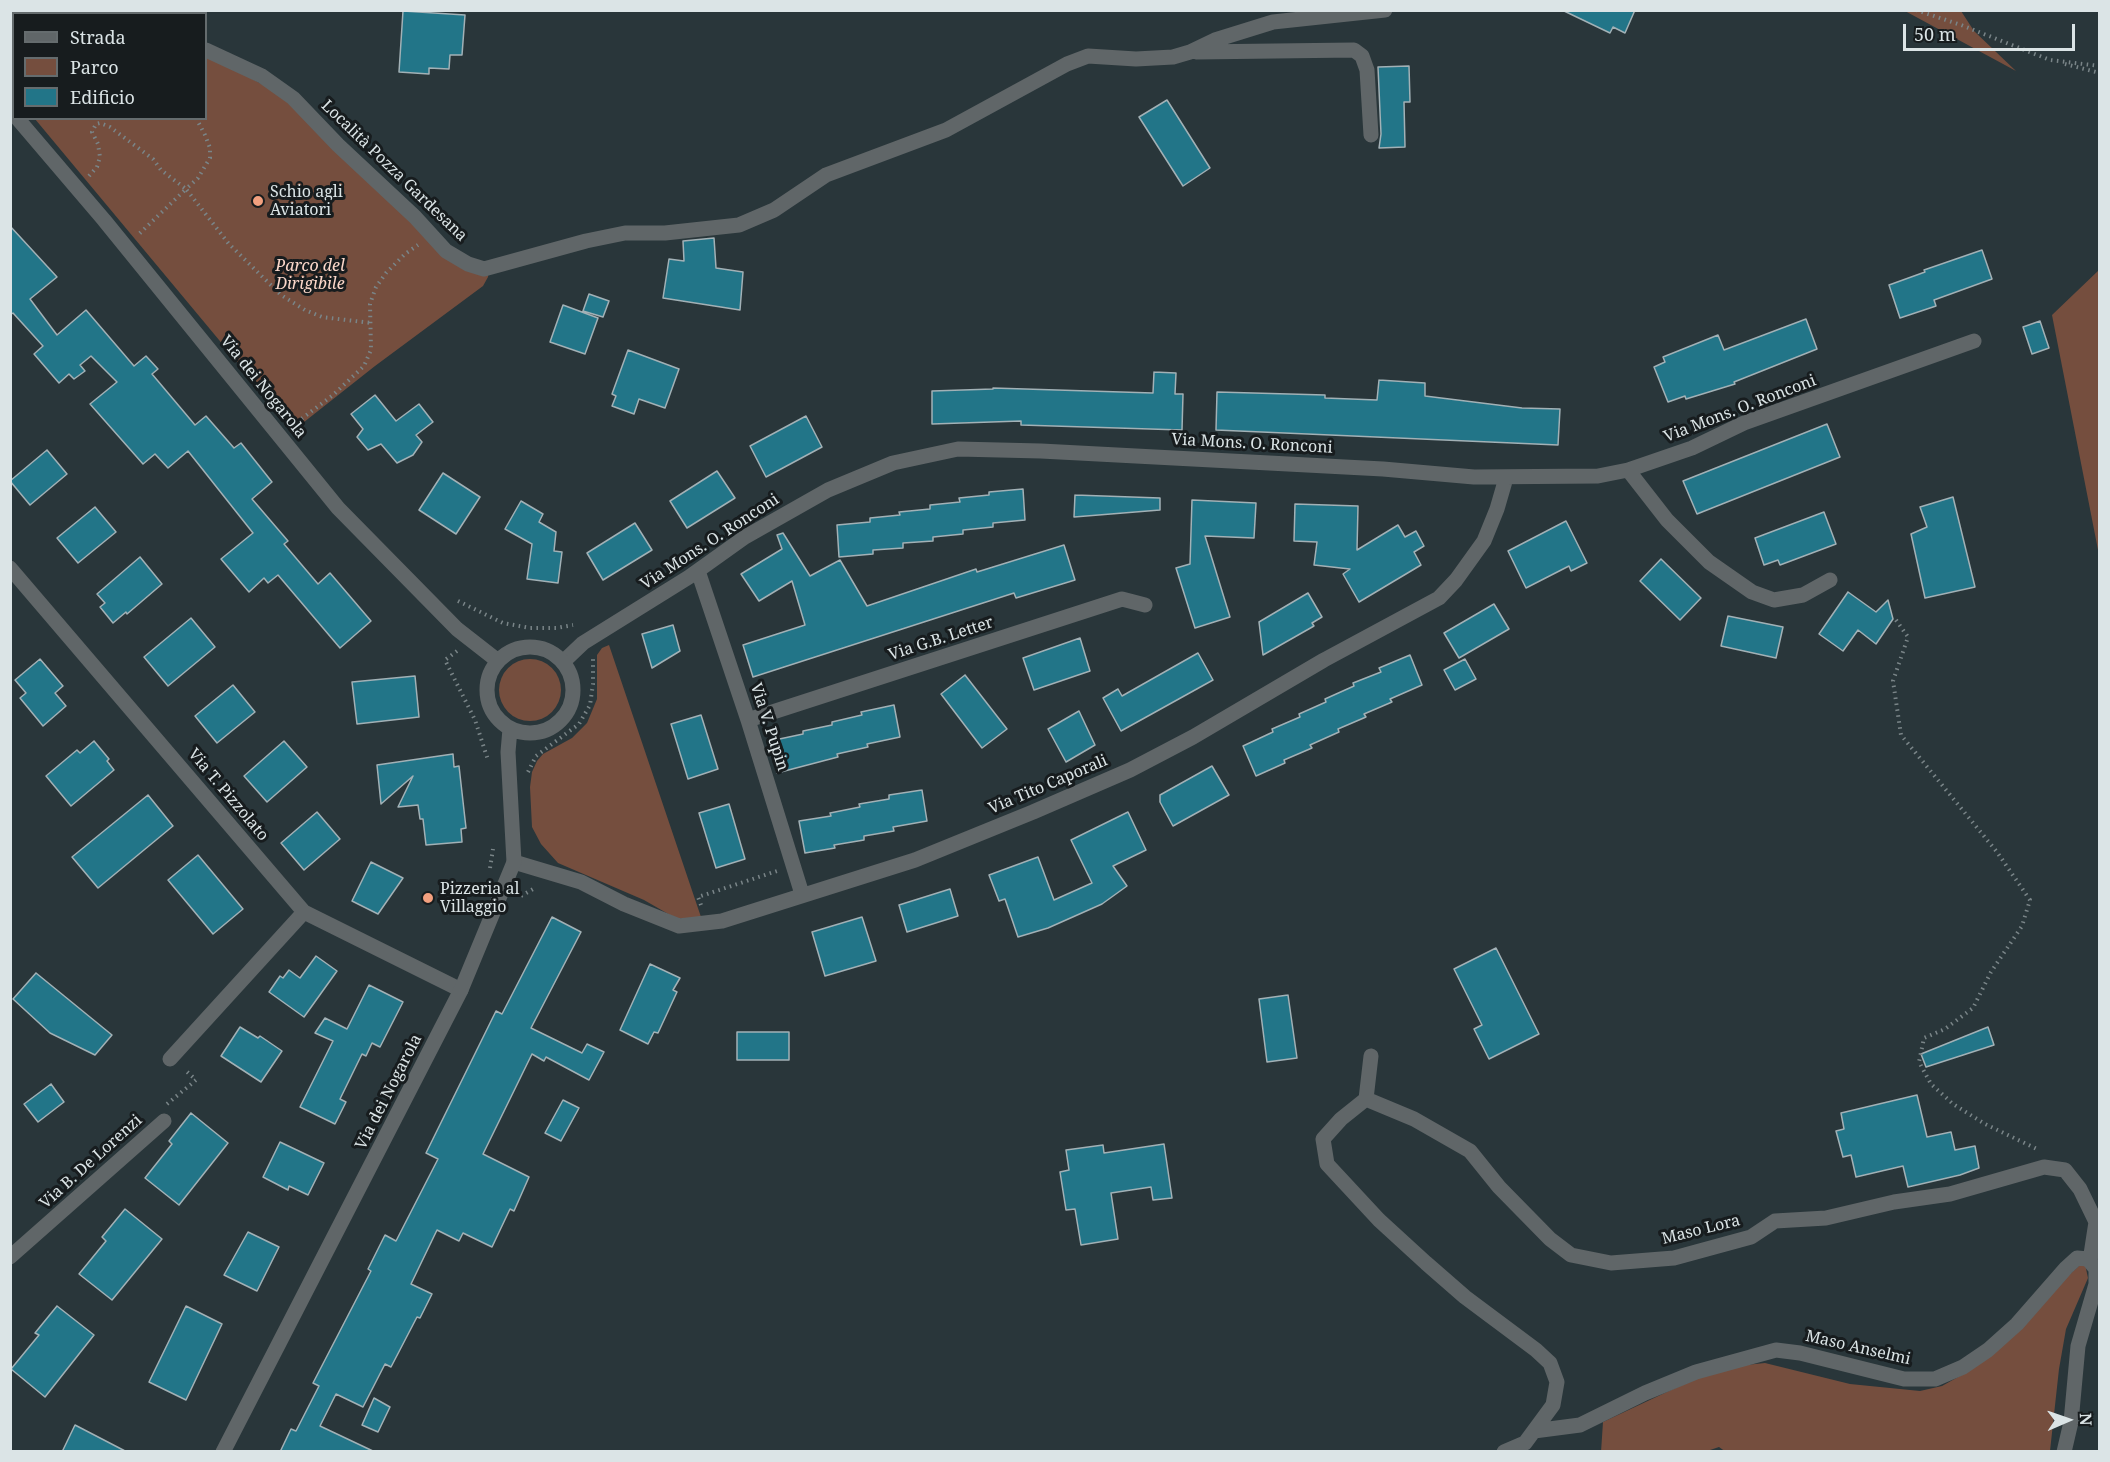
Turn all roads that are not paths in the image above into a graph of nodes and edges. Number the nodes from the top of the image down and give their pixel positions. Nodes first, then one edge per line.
1 (1385, 10) edge
2 (207, 50) edge
3 (1190, 52) junction
4 (19, 120) edge
5 (1371, 135) dead end
6 (1974, 341) dead end
7 (1628, 470) junction
8 (1506, 478) junction
9 (10, 568) edge
10 (698, 571) junction
11 (1830, 580) dead end
12 (1145, 605) dead end
13 (498, 661) junction
14 (563, 662) junction
15 (748, 720) junction
16 (510, 729) junction
17 (514, 862) junction
18 (802, 894) junction
19 (304, 912) junction
20 (462, 990) junction
21 (1371, 1056) dead end
22 (170, 1059) road end
23 (1366, 1099) junction
24 (164, 1121) road end
25 (10, 1257) edge
26 (2090, 1261) junction
27 (1534, 1431) junction
28 (223, 1452) edge
29 (1504, 1452) edge
30 (2064, 1452) edge

1 - 3 street, Località Pozza Gardesana
2 - 3 street, Località Pozza Gardesana
3 - 5 street
4 - 13 street, Via dei Nogarola
6 - 7 street, Via Mons. O. Ronconi
7 - 8 street, Via Mons. O. Ronconi
7 - 11 street
8 - 10 street, Via Mons. O. Ronconi
8 - 18 street, Via Tito Caporali
9 - 19 street, Via T. Pizzolato
10 - 14 street, Via Mons. O. Ronconi
10 - 15 street, Via V. Pupin
12 - 15 street, Via G.B. Letter
13 - 14 street
13 - 16 street
14 - 16 street
15 - 18 street, Via V. Pupin
16 - 17 street, Via dei Nogarola
17 - 18 street, Via Tito Caporali
17 - 20 street, Via dei Nogarola
19 - 20 street, Via T. Pizzolato
19 - 22 street
20 - 28 street, Via dei Nogarola
21 - 23 street
23 - 26 street, Maso Lora
23 - 27 street
24 - 25 street, Via B. De Lorenzi
26 - 27 street, Maso Anselmi
26 - 30 street
27 - 29 street

